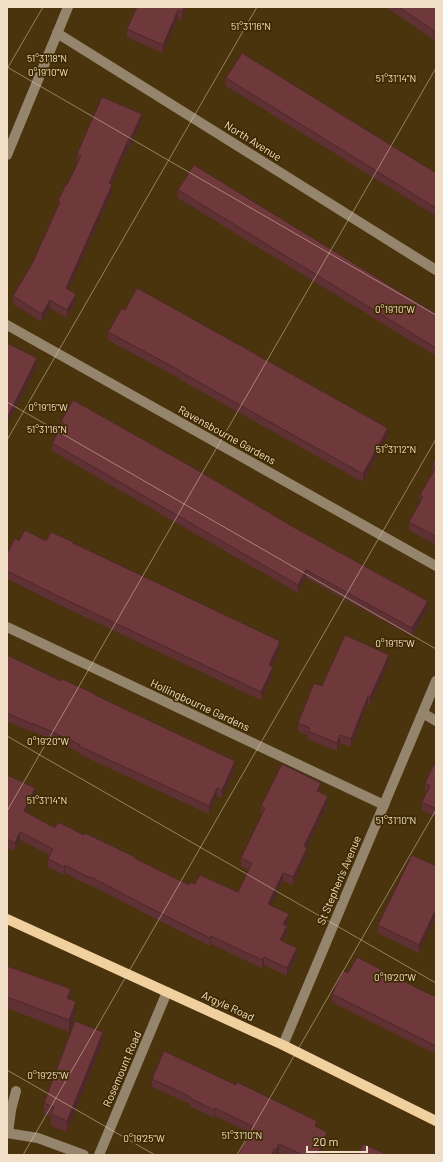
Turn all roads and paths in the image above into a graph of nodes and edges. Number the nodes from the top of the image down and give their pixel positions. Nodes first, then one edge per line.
1 (68, 7) edge
2 (57, 33) junction
3 (7, 155) edge
4 (436, 270) edge
5 (7, 325) edge
6 (436, 566) edge
7 (7, 628) edge
8 (436, 680) edge
9 (423, 713) junction
10 (436, 721) edge
11 (384, 805) junction
12 (7, 919) edge
13 (167, 992) junction
14 (283, 1045) junction
15 (16, 1091) dead end
16 (436, 1121) edge
17 (7, 1133) edge
18 (84, 1155) edge
19 (99, 1155) edge

1 - 2 street
2 - 3 street
2 - 4 street, North Avenue
5 - 6 street, Ravensbourne Gardens
7 - 11 street, Hollingbourne Gardens
8 - 9 street, St Stephen's Avenue
9 - 10 street
9 - 11 street, St Stephen's Avenue
11 - 14 street, St Stephen's Avenue
12 - 13 main road, Argyle Road
13 - 14 main road, Argyle Road
13 - 19 street, Rosemount Road
14 - 16 main road, Argyle Road
15 - 17 street
17 - 18 street

